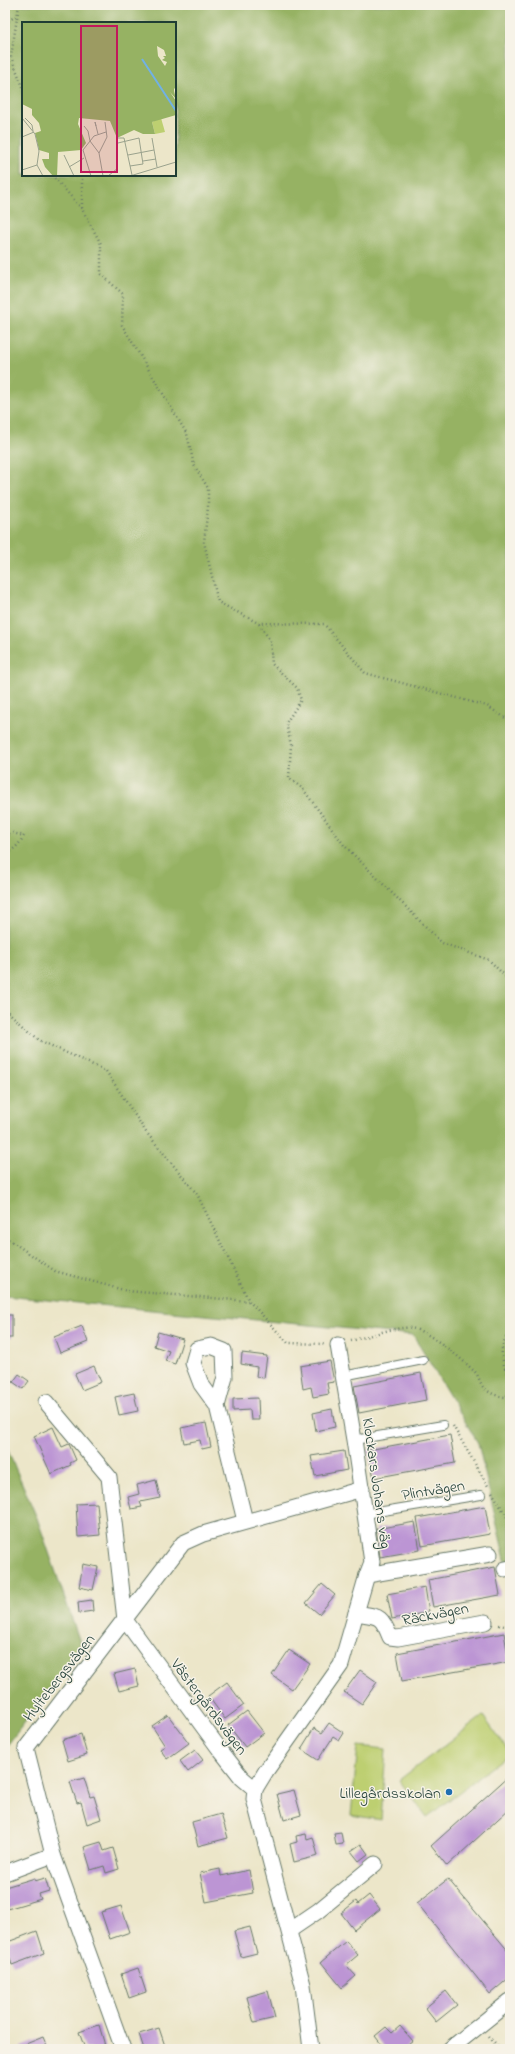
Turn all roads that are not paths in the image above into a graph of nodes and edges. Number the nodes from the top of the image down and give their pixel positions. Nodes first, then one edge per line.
1 (338, 1345) road end
2 (423, 1360) dead end
3 (343, 1376) junction
4 (46, 1402) dead end
5 (217, 1406) dead end
6 (443, 1425) dead end
7 (354, 1440) junction
8 (362, 1489) junction
9 (481, 1495) dead end
10 (365, 1514) junction
11 (245, 1521) junction
12 (490, 1554) dead end
13 (366, 1575) junction
14 (356, 1613) junction
15 (125, 1620) junction
16 (484, 1622) dead end
17 (256, 1789) junction
18 (53, 1855) junction
19 (375, 1864) dead end
20 (5, 1873) edge
21 (290, 1930) junction
22 (510, 2001) edge
23 (123, 2049) edge
24 (311, 2049) edge
25 (450, 2049) edge

1 - 3 street, Klockars Johans väg
2 - 3 lane
3 - 7 street, Klockars Johans väg
4 - 15 street, Västergårdsvägen
5 - 11 street
6 - 7 lane
7 - 8 street, Klockars Johans väg
8 - 10 street, Klockars Johans väg
8 - 11 street, Hyltebergsvägen
9 - 10 lane, Plintvägen
10 - 13 street, Klockars Johans väg
11 - 15 street, Hyltebergsvägen
12 - 13 street
13 - 14 street, Klockars Johans väg
14 - 16 street, Räckvägen
14 - 17 street, Klockars Johans väg
15 - 17 street, Västergårdsvägen
15 - 18 street, Hyltebergsvägen
17 - 21 street
18 - 20 street
18 - 23 street, Hyltebergsvägen
19 - 21 street
21 - 24 street
22 - 25 street

